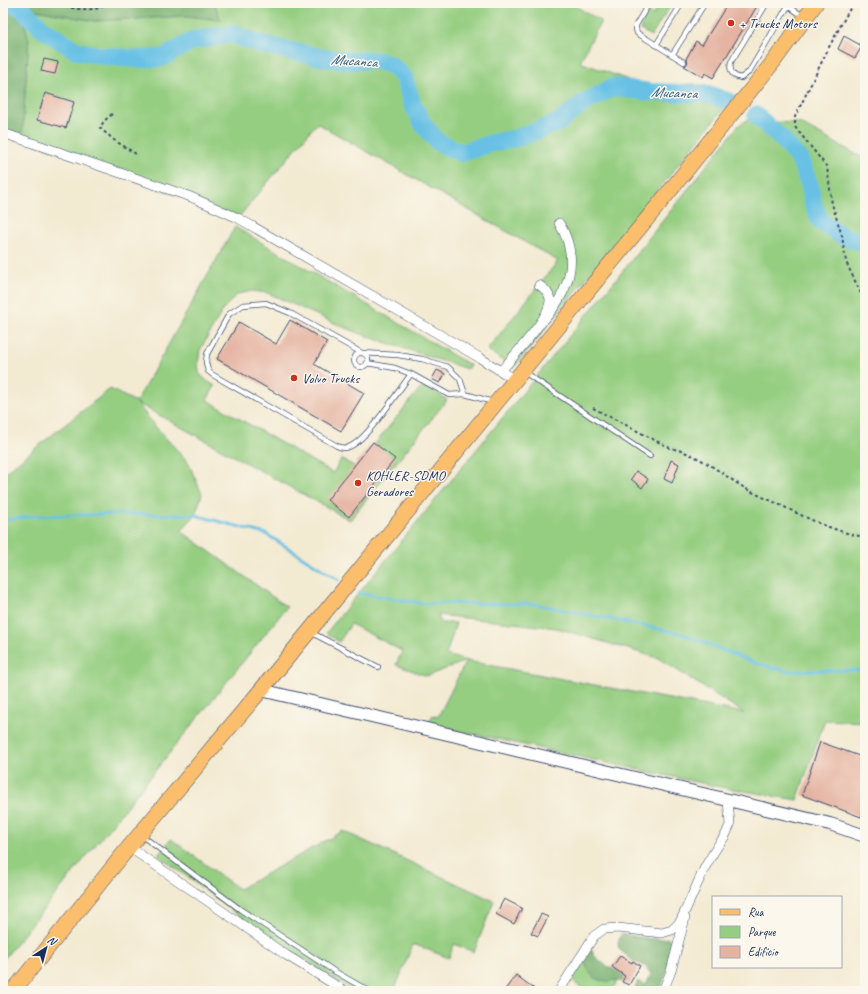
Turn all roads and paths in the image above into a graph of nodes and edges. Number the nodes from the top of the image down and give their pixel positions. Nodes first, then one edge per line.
1 (54, 3) edge
2 (107, 3) edge
3 (649, 3) edge
4 (682, 3) edge
5 (704, 3) edge
6 (767, 3) edge
7 (816, 3) edge
8 (853, 3) edge
9 (786, 4) edge
10 (806, 19) junction
11 (656, 46) junction
12 (672, 56) junction
13 (684, 62) dead end
14 (112, 114) dead end
15 (3, 133) edge
16 (136, 154) dead end
17 (559, 223) dead end
18 (539, 285) dead end
19 (865, 302) edge
20 (540, 324) junction
21 (362, 353) junction
22 (367, 363) junction
23 (501, 371) junction
24 (411, 374) junction
25 (519, 375) junction
26 (466, 394) junction
27 (496, 403) junction
28 (572, 404) junction
29 (650, 456) dead end
30 (865, 537) edge
31 (309, 631) junction
32 (378, 667) dead end
33 (261, 690) junction
34 (728, 800) junction
35 (140, 834) junction
36 (865, 836) edge
37 (129, 848) junction
38 (687, 908) junction
39 (13, 991) edge
40 (345, 991) edge
41 (369, 991) edge
42 (559, 991) edge
43 (663, 991) edge

1 - 2 path
3 - 11 lane
4 - 11 lane
5 - 12 lane
6 - 9 lane
7 - 10 main road
8 - 19 path
9 - 10 lane
10 - 25 main road
11 - 12 lane
12 - 13 lane
14 - 16 path
15 - 23 street
17 - 20 street
18 - 20 street
20 - 23 street
21 - 22 lane
21 - 22 lane
21 - 24 lane
21 - 26 lane
22 - 24 lane
23 - 25 street
24 - 26 lane
25 - 27 main road
25 - 28 lane
26 - 27 lane
27 - 31 main road
28 - 29 lane
28 - 30 path
31 - 32 lane
31 - 33 main road
33 - 34 street
33 - 35 main road
34 - 36 street
34 - 38 street
35 - 37 main road
35 - 41 lane
37 - 39 main road
37 - 40 street
38 - 42 street
38 - 43 street

